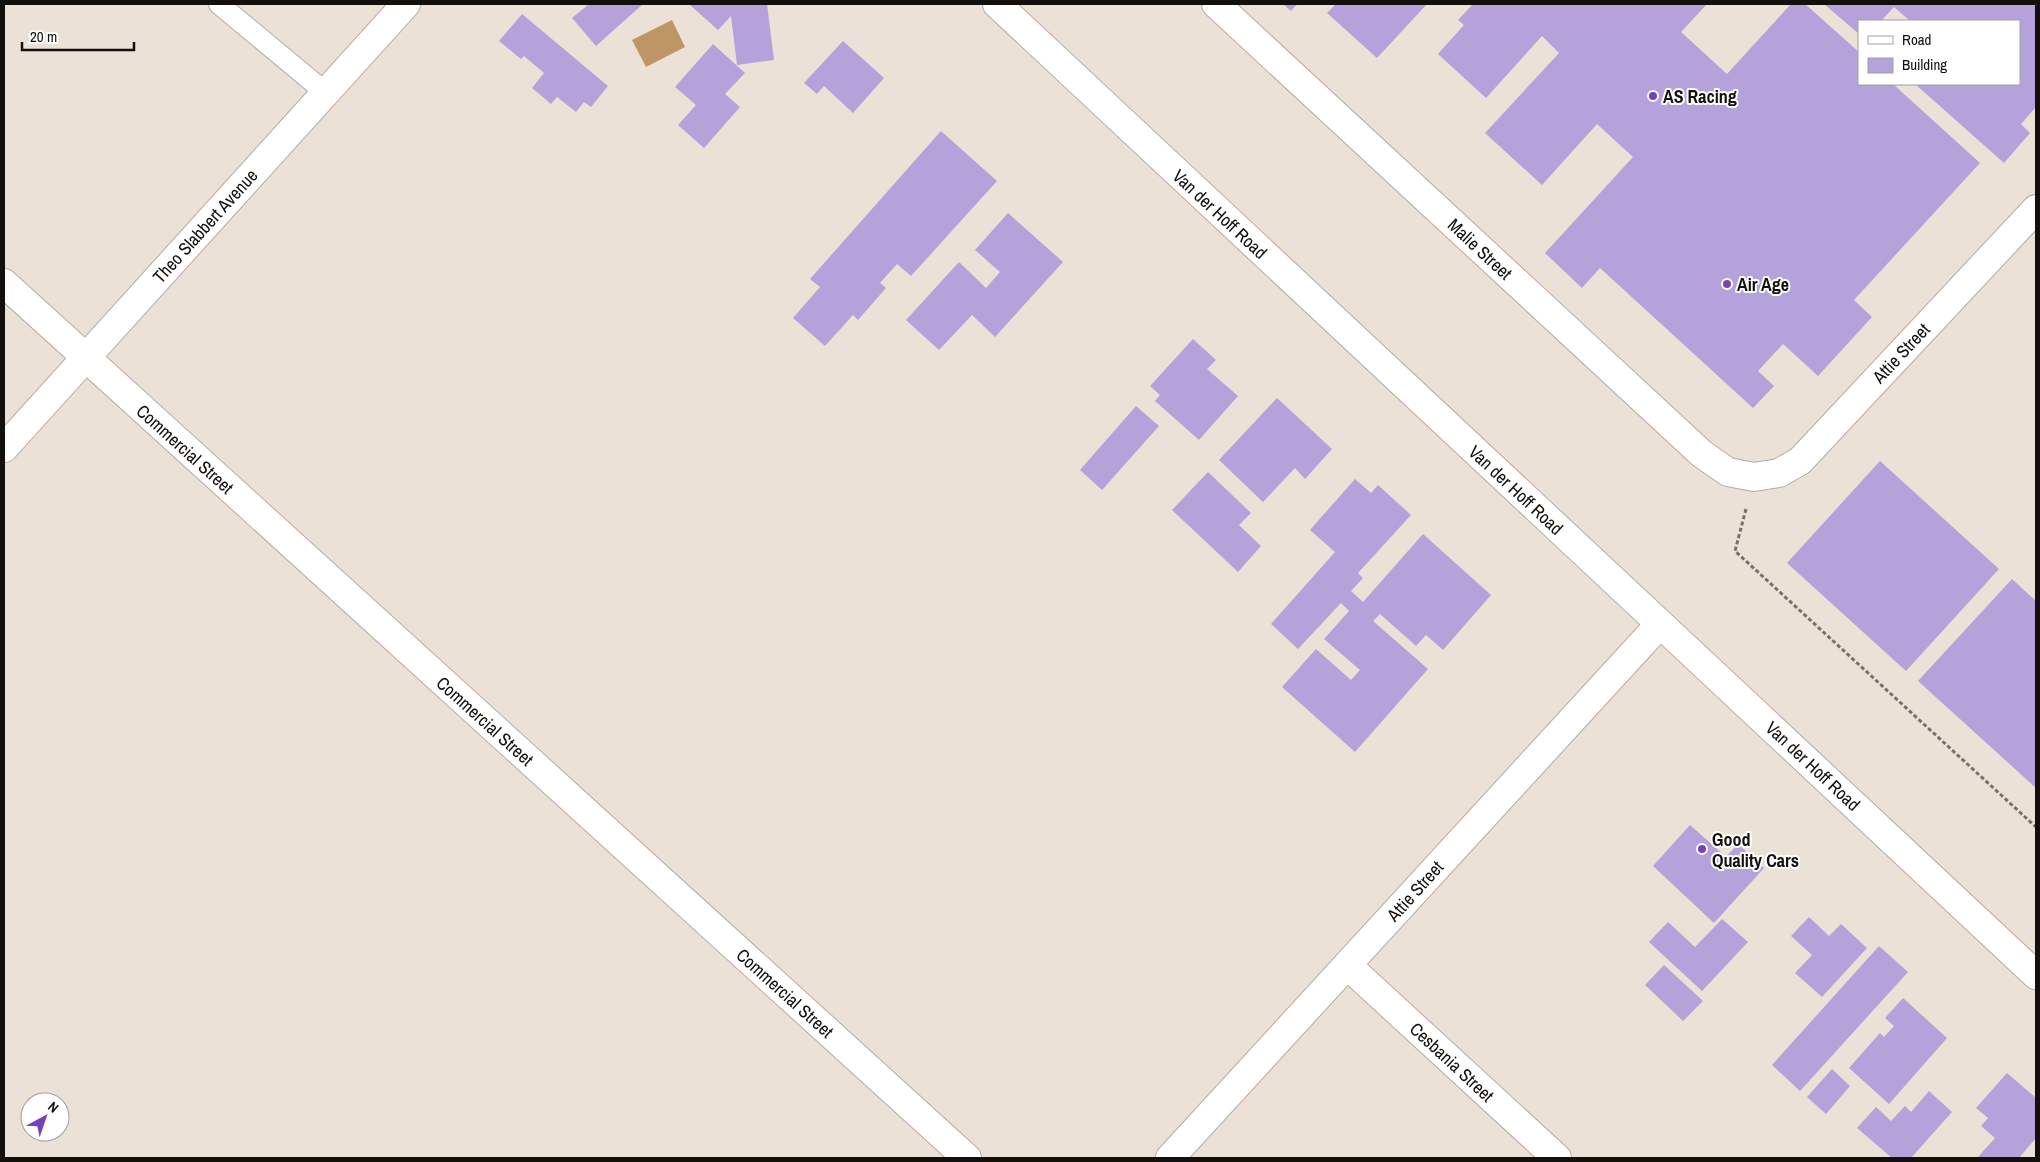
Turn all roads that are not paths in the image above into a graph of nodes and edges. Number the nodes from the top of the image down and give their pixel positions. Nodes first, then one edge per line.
1 (219, 4) edge
2 (406, 4) edge
3 (997, 4) edge
4 (1216, 4) edge
5 (326, 92) junction
6 (2036, 209) edge
7 (4, 283) edge
8 (85, 358) junction
9 (4, 448) edge
10 (1754, 477) joint
11 (1660, 624) junction
12 (1347, 965) junction
13 (2036, 975) edge
14 (967, 1158) edge
15 (1170, 1158) edge
16 (1557, 1158) edge

1 - 5 lane
2 - 5 street, Theo Slabbert Avenue
3 - 11 street, Van der Hoff Road
4 - 10 street, Malie Street
5 - 8 street, Theo Slabbert Avenue
6 - 10 street, Attie Street
7 - 8 street, Commercial Street
8 - 9 street, Theo Slabbert Avenue
8 - 14 street, Commercial Street
11 - 12 street, Attie Street
11 - 13 street, Van der Hoff Road
12 - 15 street, Attie Street
12 - 16 street, Cesbania Street

